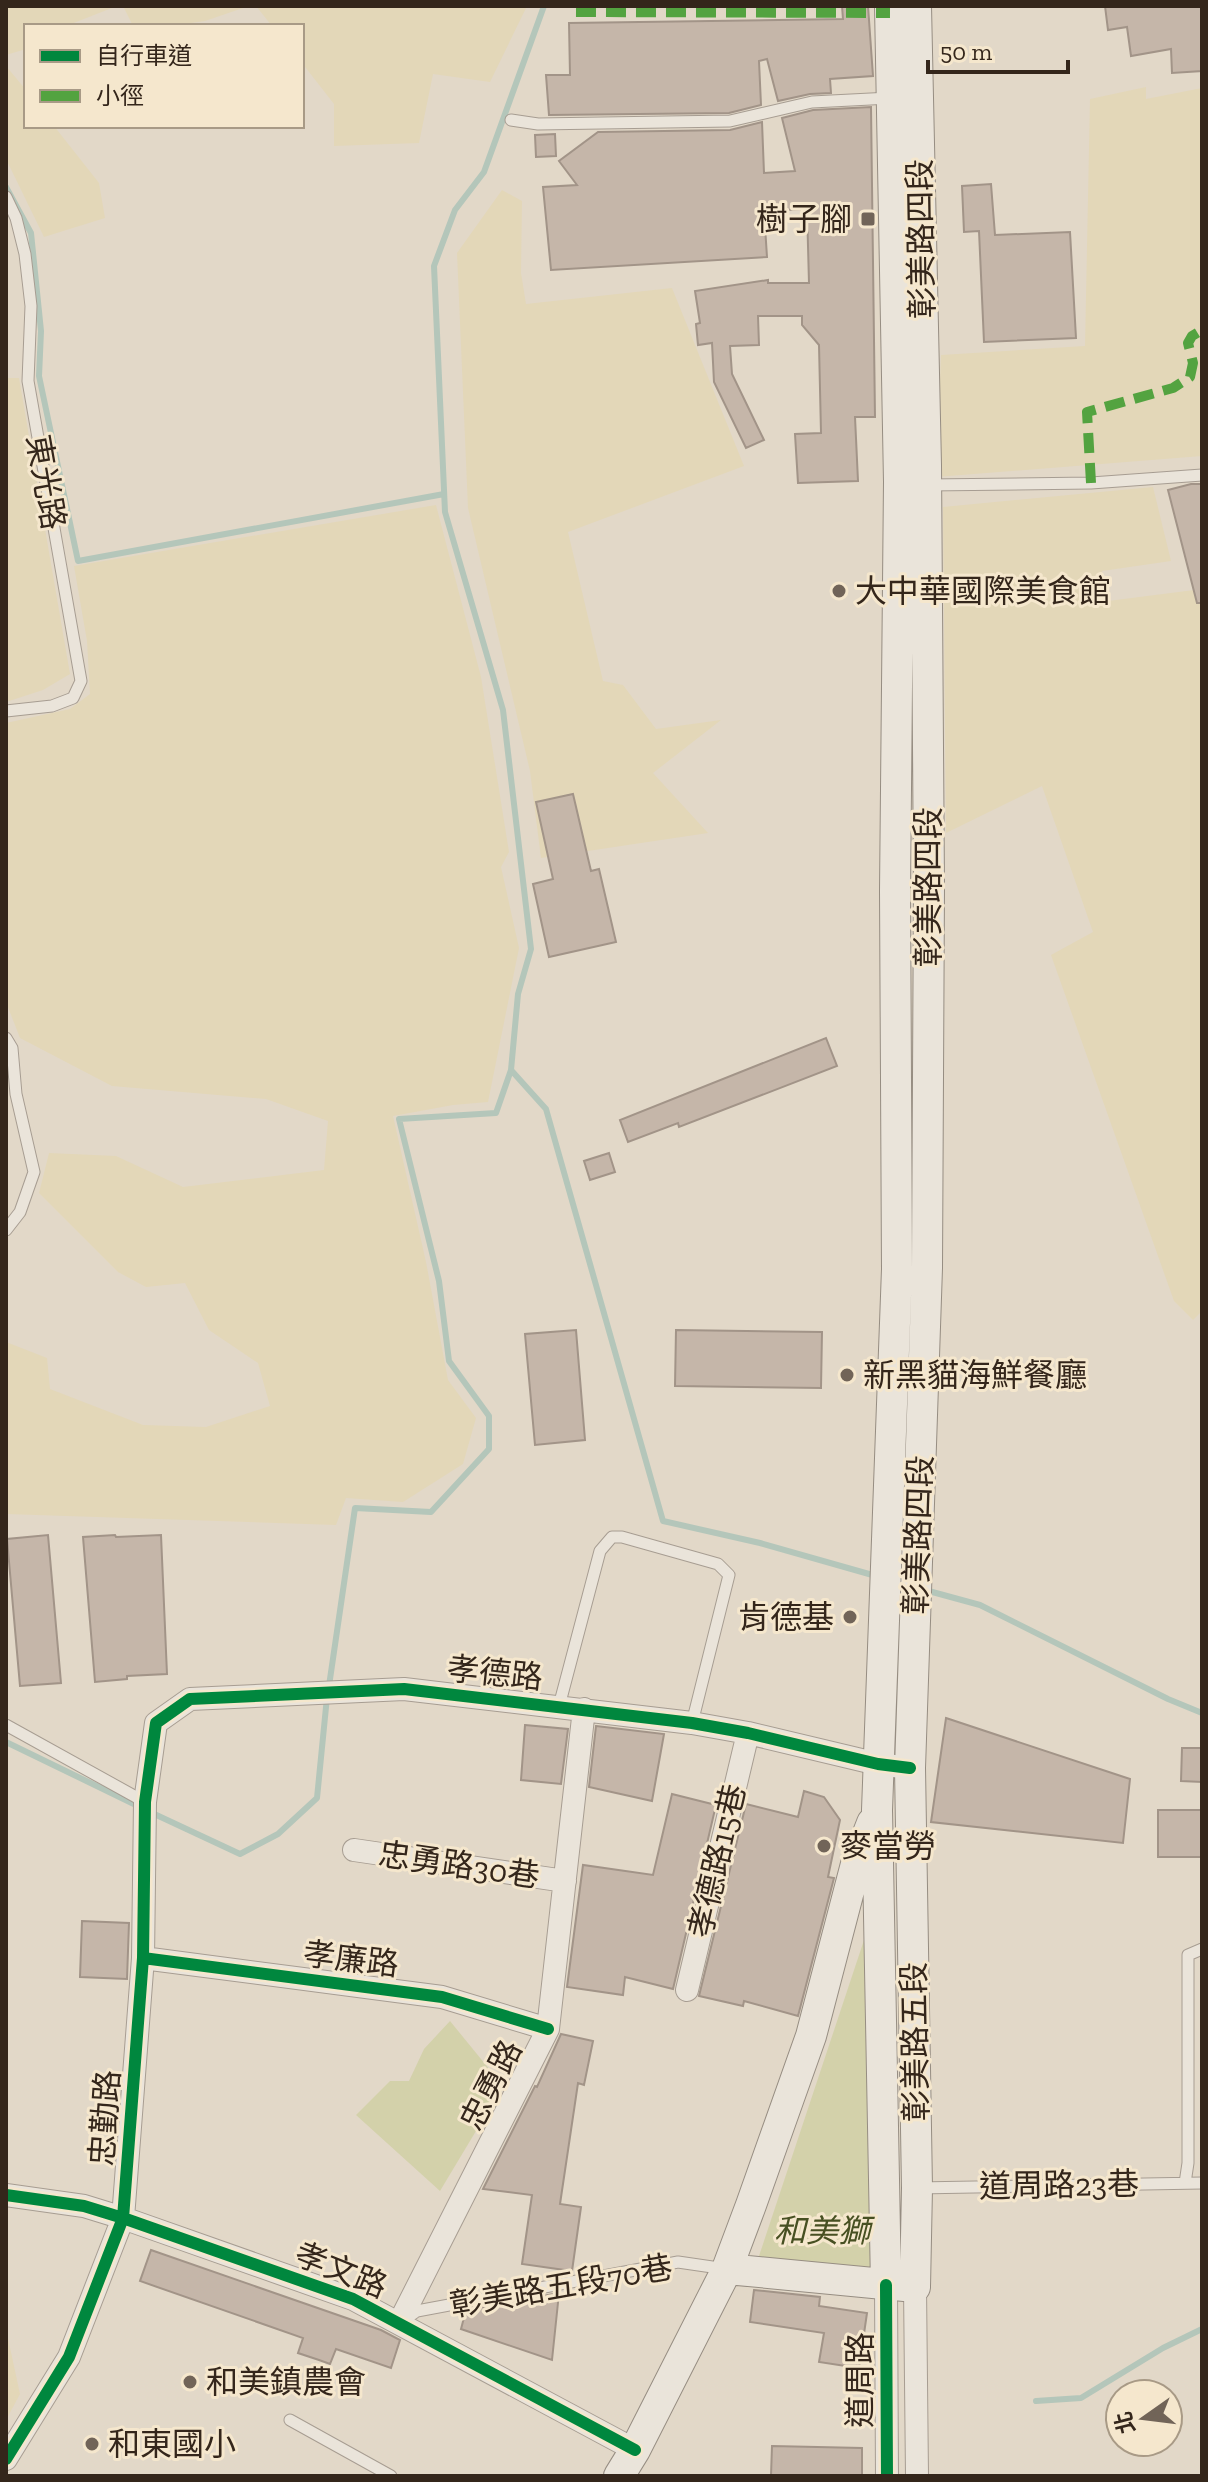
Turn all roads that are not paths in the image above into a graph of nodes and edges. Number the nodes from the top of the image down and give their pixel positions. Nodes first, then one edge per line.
1 (890, 6) edge
2 (916, 6) edge
3 (904, 99) junction
4 (511, 120) dead end
5 (6, 197) edge
6 (1202, 475) edge
7 (912, 483) junction
8 (6, 711) edge
9 (929, 886) junction
10 (895, 891) junction
11 (6, 1038) edge
12 (6, 1230) edge
13 (927, 1268) junction
14 (897, 1269) junction
15 (559, 1706) junction
16 (584, 1709) junction
17 (692, 1723) junction
18 (6, 1725) edge
19 (748, 1733) junction
20 (878, 1764) junction
21 (910, 1768) junction
22 (145, 1802) junction
23 (877, 1810) junction
24 (354, 1850) dead end
25 (565, 1881) junction
26 (1202, 1949) edge
27 (143, 1958) junction
28 (687, 1990) dead end
29 (548, 2029) junction
30 (1185, 2183) junction
31 (1202, 2183) edge
32 (917, 2188) junction
33 (6, 2195) edge
34 (123, 2218) junction
35 (727, 2269) junction
36 (900, 2286) junction
37 (399, 2323) junction
38 (290, 2420) dead end
39 (635, 2450) junction
40 (6, 2459) edge
41 (391, 2476) edge
42 (619, 2476) edge
43 (887, 2476) edge
44 (917, 2476) edge

1 - 3 main road, 彰美路四段
2 - 3 main road, 彰美路四段
3 - 4 lane
3 - 7 main road, 彰美路四段
5 - 8 lane, 東光路
6 - 7 lane
7 - 9 main road, 彰美路四段
7 - 10 main road, 彰美路四段
9 - 10 main road
9 - 13 main road, 彰美路四段
10 - 14 main road, 彰美路四段
11 - 12 lane
13 - 14 main road
13 - 21 main road, 彰美路四段
14 - 20 main road, 彰美路四段
15 - 16 street, 孝德路
15 - 17 lane
15 - 22 street, 孝德路
16 - 17 street, 孝德路
16 - 25 street, 忠勇路
17 - 19 street, 孝德路
18 - 22 lane
19 - 20 street, 孝德路
19 - 28 street, 孝德路15巷
20 - 21 street, 孝德路
20 - 23 main road, 彰美路五段
21 - 32 main road, 彰美路五段
22 - 27 street, 忠勤路
23 - 35 main road
23 - 36 main road, 彰美路五段
24 - 25 street, 忠勇路30巷
25 - 29 street, 忠勇路
26 - 30 lane
27 - 29 street, 孝廉路
27 - 34 street, 忠勤路
29 - 37 street, 忠勇路
30 - 31 lane, 道周路23巷
30 - 32 lane, 道周路23巷
32 - 36 main road, 彰美路五段
33 - 34 street, 孝文路
34 - 37 street, 孝文路
34 - 40 street, 忠勤路
35 - 36 main road
35 - 37 lane, 彰美路五段70巷
35 - 39 main road
36 - 43 street, 道周路
36 - 44 street, 道周路
37 - 39 street, 孝文路
38 - 41 lane
39 - 42 main road

